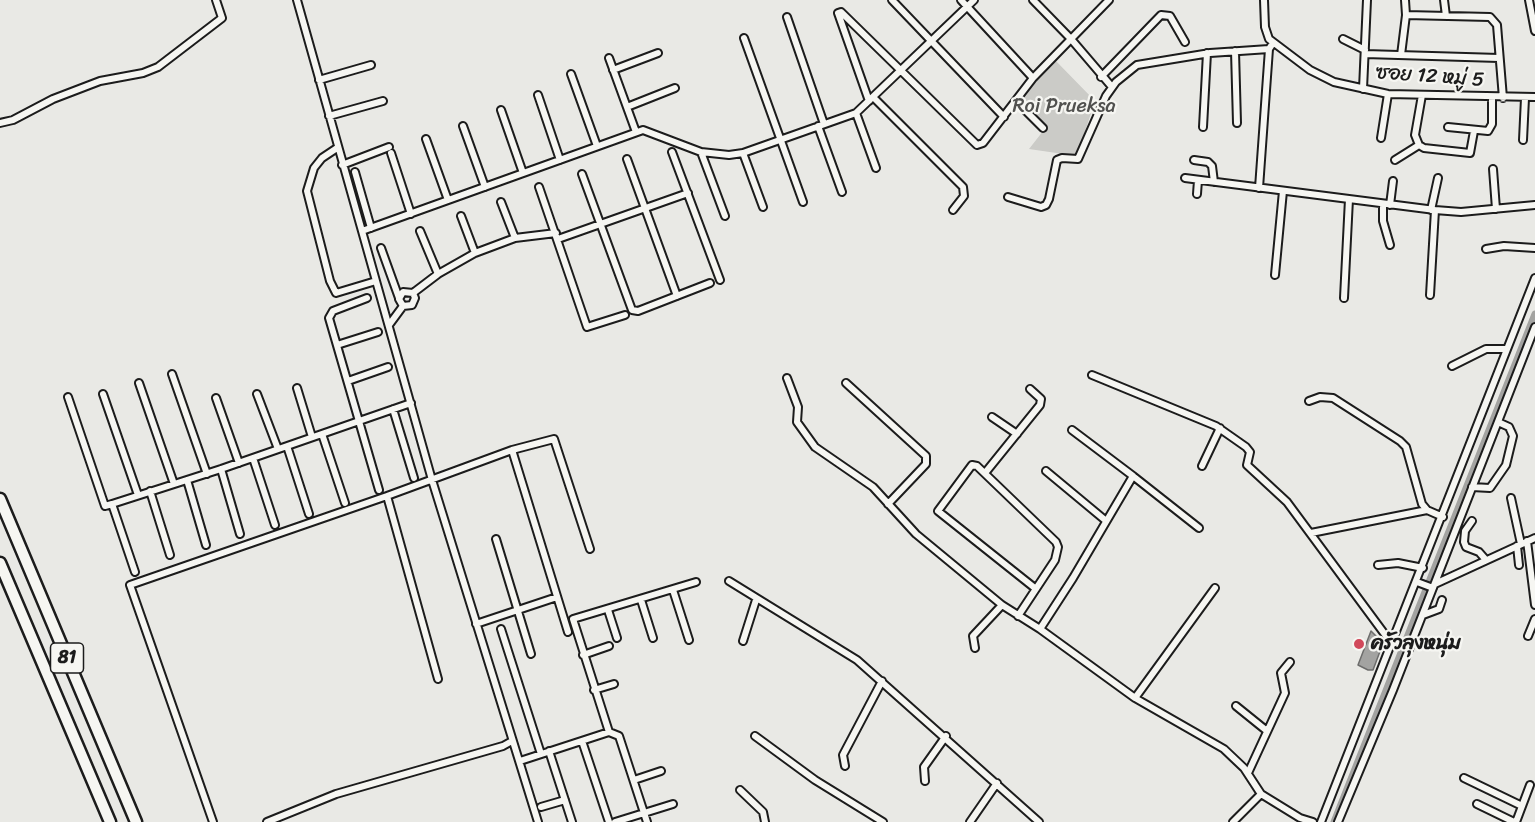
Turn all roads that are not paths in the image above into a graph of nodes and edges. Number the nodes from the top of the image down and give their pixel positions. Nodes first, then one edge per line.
1 (216, 0) edge
2 (297, 0) edge
3 (892, 0) edge
4 (961, 0) edge
5 (974, 0) edge
6 (1109, 0) edge
7 (1264, 0) edge
8 (1367, 0) edge
9 (1406, 0) edge
10 (1443, 0) edge
11 (1529, 0) edge
12 (1036, 1) edge
13 (967, 7) junction
14 (1406, 15) junction
15 (1446, 16) junction
16 (787, 17) dead end
17 (1535, 30) edge
18 (744, 38) dead end
19 (1071, 39) junction
20 (1343, 39) dead end
21 (931, 41) junction
22 (1185, 42) dead end
23 (1271, 46) junction
24 (1235, 51) junction
25 (1365, 52) junction
26 (658, 53) dead end
27 (1207, 53) junction
28 (1401, 55) junction
29 (609, 58) dead end
30 (1499, 58) junction
31 (371, 65) dead end
32 (613, 70) junction
33 (901, 71) junction
34 (571, 74) dead end
35 (1104, 74) junction
36 (1033, 78) junction
37 (319, 80) junction
38 (1114, 84) junction
39 (675, 88) dead end
40 (1363, 89) junction
41 (1388, 94) junction
42 (538, 95) dead end
43 (1422, 95) junction
44 (1535, 97) edge
45 (1492, 98) junction
46 (1503, 98) junction
47 (1525, 98) junction
48 (871, 99) junction
49 (1016, 101) junction
50 (383, 102) dead end
51 (627, 107) junction
52 (501, 110) dead end
53 (856, 113) junction
54 (329, 116) junction
55 (1004, 117) junction
56 (0, 123) edge
57 (1237, 123) dead end
58 (821, 125) junction
59 (463, 126) dead end
60 (1203, 127) dead end
61 (1448, 127) dead end
62 (1043, 128) dead end
63 (1474, 131) junction
64 (636, 132) junction
65 (1381, 138) dead end
66 (426, 139) dead end
67 (781, 139) junction
68 (1522, 140) dead end
69 (1419, 145) junction
70 (597, 146) junction
71 (337, 148) junction
72 (672, 152) dead end
73 (701, 152) junction
74 (743, 153) junction
75 (627, 159) dead end
76 (560, 160) junction
77 (1194, 160) dead end
78 (1395, 160) dead end
79 (342, 165) junction
80 (876, 168) dead end
81 (1493, 169) dead end
82 (355, 172) dead end
83 (523, 173) junction
84 (582, 174) dead end
85 (1185, 178) dead end
86 (1438, 178) dead end
87 (1198, 180) junction
88 (1393, 181) dead end
89 (1214, 182) junction
90 (485, 187) junction
91 (539, 187) dead end
92 (1259, 188) junction
93 (1283, 191) junction
94 (842, 192) dead end
95 (688, 193) junction
96 (1197, 194) dead end
97 (1008, 197) dead end
98 (1349, 199) junction
99 (448, 200) junction
100 (501, 202) dead end
101 (803, 202) dead end
102 (1387, 204) junction
103 (1535, 205) edge
104 (763, 207) dead end
105 (645, 208) junction
106 (1496, 209) junction
107 (952, 210) dead end
108 (1433, 210) junction
109 (411, 213) junction
110 (461, 216) dead end
111 (725, 216) dead end
112 (601, 224) junction
113 (371, 228) junction
114 (362, 231) junction
115 (420, 231) dead end
116 (557, 236) junction
117 (515, 237) junction
118 (1390, 245) dead end
119 (381, 248) dead end
120 (1535, 248) edge
121 (1486, 249) dead end
122 (475, 253) junction
123 (438, 274) junction
124 (1275, 275) dead end
125 (1535, 278) edge
126 (720, 280) dead end
127 (376, 281) junction
128 (710, 283) dead end
129 (413, 293) junction
130 (1430, 295) dead end
131 (677, 296) junction
132 (367, 298) dead end
133 (1344, 298) dead end
134 (399, 299) junction
135 (403, 306) junction
136 (625, 315) dead end
137 (389, 325) junction
138 (1535, 327) edge
139 (378, 332) dead end
140 (337, 345) junction
141 (1507, 350) junction
142 (1452, 366) dead end
143 (388, 367) dead end
144 (172, 374) dead end
145 (1092, 375) dead end
146 (787, 378) dead end
147 (348, 381) junction
148 (139, 383) dead end
149 (846, 383) dead end
150 (297, 388) dead end
151 (1030, 388) dead end
152 (103, 394) dead end
153 (257, 394) dead end
154 (68, 397) dead end
155 (216, 398) dead end
156 (1309, 401) dead end
157 (411, 403) junction
158 (393, 409) junction
159 (992, 417) dead end
160 (358, 421) junction
161 (1498, 422) junction
162 (1220, 428) junction
163 (1072, 430) dead end
164 (322, 434) junction
165 (1017, 434) junction
166 (312, 437) junction
167 (287, 446) junction
168 (278, 449) junction
169 (512, 450) junction
170 (253, 458) junction
171 (239, 463) junction
172 (1202, 466) dead end
173 (221, 469) junction
174 (1046, 471) dead end
175 (985, 473) junction
176 (207, 474) junction
177 (1132, 476) junction
178 (414, 478) dead end
179 (187, 480) junction
180 (432, 480) junction
181 (174, 484) junction
182 (1472, 487) junction
183 (379, 490) dead end
184 (150, 491) junction
185 (138, 495) junction
186 (387, 496) junction
187 (1511, 498) dead end
188 (0, 499) edge
189 (345, 503) dead end
190 (112, 504) junction
191 (888, 504) junction
192 (1427, 510) junction
193 (309, 514) dead end
194 (1443, 517) junction
195 (1105, 520) junction
196 (1472, 521) dead end
197 (275, 525) dead end
198 (1199, 528) dead end
199 (1311, 533) junction
200 (240, 534) dead end
201 (1535, 538) edge
202 (496, 539) dead end
203 (1522, 544) junction
204 (206, 545) dead end
205 (590, 549) dead end
206 (170, 555) dead end
207 (1486, 560) junction
208 (0, 563) edge
209 (1378, 565) dead end
210 (1519, 565) dead end
211 (1423, 568) junction
212 (135, 572) dead end
213 (729, 581) dead end
214 (696, 582) dead end
215 (1419, 583) junction
216 (1432, 586) junction
217 (1215, 588) dead end
218 (1036, 589) junction
219 (673, 590) junction
220 (557, 597) junction
221 (641, 600) junction
222 (756, 600) junction
223 (1442, 600) dead end
224 (1002, 605) junction
225 (1535, 605) edge
226 (517, 610) junction
227 (608, 610) junction
228 (1423, 615) junction
229 (1018, 616) junction
230 (1535, 619) edge
231 (476, 624) junction
232 (501, 629) dead end
233 (1040, 629) junction
234 (568, 632) dead end
235 (1528, 636) dead end
236 (617, 638) dead end
237 (653, 638) dead end
238 (689, 640) dead end
239 (743, 642) dead end
240 (1392, 644) junction
241 (609, 646) dead end
242 (975, 648) dead end
243 (531, 654) dead end
244 (583, 655) junction
245 (1290, 662) dead end
246 (438, 679) dead end
247 (882, 681) junction
248 (614, 684) dead end
249 (594, 690) junction
250 (1135, 698) junction
251 (1236, 706) dead end
252 (1267, 731) junction
253 (609, 732) junction
254 (755, 736) dead end
255 (946, 736) junction
256 (512, 741) junction
257 (582, 741) junction
258 (549, 751) junction
259 (541, 754) junction
260 (520, 761) junction
261 (845, 766) dead end
262 (661, 771) dead end
263 (1248, 773) junction
264 (1464, 778) dead end
265 (634, 780) junction
266 (926, 782) dead end
267 (997, 783) junction
268 (1530, 785) dead end
269 (740, 790) dead end
270 (1262, 794) junction
271 (565, 800) junction
272 (673, 804) dead end
273 (1477, 804) dead end
274 (1522, 806) junction
275 (541, 807) dead end
276 (644, 813) junction
277 (135, 819) edge
278 (110, 822) edge
279 (213, 822) edge
280 (267, 822) edge
281 (538, 822) edge
282 (572, 822) edge
283 (609, 822) edge
284 (615, 822) edge
285 (647, 822) edge
286 (765, 822) edge
287 (883, 822) edge
288 (970, 822) edge
289 (1039, 822) edge
290 (1233, 822) edge
291 (1313, 822) edge
292 (1321, 822) edge
293 (1338, 822) edge
294 (1515, 822) edge

1 - 56 street
2 - 37 street
3 - 21 street
4 - 13 street
5 - 13 street
6 - 19 street
7 - 23 street
8 - 25 street
9 - 14 street
10 - 15 street
11 - 17 street
12 - 19 street
13 - 21 street
13 - 36 street
14 - 15 street
14 - 28 street
15 - 30 street
16 - 58 street
18 - 67 street
19 - 35 street
19 - 36 street
20 - 25 street
21 - 33 street
21 - 55 street
22 - 35 street
23 - 24 street
23 - 40 street, ซอย 12 หมู่ 5
23 - 92 street
24 - 27 street
24 - 57 street
25 - 28 street
25 - 40 street
26 - 32 street
27 - 38 street
27 - 60 street
28 - 30 street
29 - 32 street
30 - 46 street
31 - 37 street
32 - 51 street
33 - 48 street
33 - 48 street
33 - 55 street
34 - 70 street
35 - 38 street
36 - 49 street
37 - 54 street
38 - 97 street
39 - 51 street
40 - 41 street, ซอย 12 หมู่ 5
41 - 43 street, ซอย 12 หมู่ 5
41 - 65 street
42 - 76 street
43 - 45 street, ซอย 12 หมู่ 5
43 - 69 street
44 - 47 street, ซอย 12 หมู่ 5
45 - 46 street, ซอย 12 หมู่ 5
45 - 63 street
46 - 47 street, ซอย 12 หมู่ 5
47 - 68 street
48 - 53 street
48 - 107 street
49 - 55 street
49 - 62 street
50 - 54 street
51 - 64 street
52 - 83 street
53 - 58 street
53 - 80 street
54 - 71 street
58 - 67 street
58 - 94 street
59 - 90 street
61 - 63 street
63 - 69 street
64 - 70 street
64 - 73 street
66 - 99 street
67 - 74 street
67 - 101 street
69 - 78 street
70 - 76 street
71 - 79 street
71 - 127 street
72 - 95 street
73 - 74 street
73 - 111 street
74 - 104 street
75 - 105 street
76 - 83 street
77 - 89 street
79 - 109 street
79 - 114 street
81 - 106 street
82 - 113 street
83 - 90 street
84 - 112 street
85 - 87 street
86 - 108 street
87 - 89 street
87 - 96 street
88 - 102 street
89 - 92 street
90 - 99 street
91 - 116 street
92 - 93 street
93 - 98 street
93 - 124 street
95 - 105 street
95 - 126 street
98 - 102 street
98 - 133 street
99 - 109 street
100 - 117 street
102 - 108 street
102 - 118 street
103 - 106 street
105 - 112 street
105 - 131 street
106 - 108 street
108 - 130 street
109 - 113 street
110 - 122 street
112 - 116 street
112 - 131 street
113 - 114 street
114 - 127 street
115 - 123 street
116 - 117 street
116 - 136 street
117 - 122 street
119 - 134 street
120 - 121 street
122 - 123 street
123 - 129 street
125 - 141 street
127 - 137 street
128 - 131 street
129 - 134 street
129 - 135 street
132 - 140 street
134 - 135 street
135 - 137 street
137 - 157 street
138 - 161 street
139 - 140 street
140 - 147 street
141 - 142 street
141 - 194 street
143 - 147 street
144 - 176 street
145 - 162 street
146 - 191 street
147 - 160 street
148 - 181 street
149 - 191 street
150 - 166 street
151 - 165 street
152 - 185 street
153 - 168 street
154 - 190 street
155 - 171 street
156 - 192 street
157 - 158 street
157 - 180 street
158 - 160 street
158 - 178 street
159 - 165 street
160 - 164 street
160 - 183 street
161 - 182 street
161 - 182 street
162 - 172 street
162 - 199 street
163 - 177 street
164 - 166 street
164 - 189 street
165 - 175 street
166 - 167 street
167 - 168 street
167 - 193 street
168 - 170 street
169 - 180 street
169 - 205 street
169 - 220 street
170 - 171 street
170 - 197 street
171 - 173 street
173 - 176 street
173 - 200 street
174 - 195 street
175 - 218 street
175 - 218 street
176 - 179 street
177 - 195 street
177 - 198 street
179 - 181 street
179 - 204 street
180 - 186 street
180 - 231 street
181 - 184 street
182 - 216 street
184 - 185 street
184 - 206 street
185 - 190 street
186 - 246 street
186 - 279 street
187 - 203 street
188 - 277 highway, 81
190 - 212 street
191 - 224 street
192 - 194 street
192 - 199 street
194 - 211 street
195 - 233 street
196 - 207 street
199 - 240 street
201 - 203 street
202 - 226 street
203 - 207 street
203 - 210 street
203 - 225 street
207 - 216 street
208 - 278 highway, 81
209 - 211 street
211 - 215 street
213 - 222 street
214 - 219 street
215 - 216 street
215 - 240 street
216 - 228 street
217 - 250 street
218 - 229 street
219 - 221 street
219 - 238 street
220 - 226 street
220 - 234 street
221 - 227 street
221 - 237 street
222 - 239 street
222 - 247 street
223 - 228 street
224 - 229 street
224 - 242 street
226 - 231 street
226 - 243 street
227 - 236 street
227 - 244 street
228 - 293 street
229 - 233 street
230 - 235 street
231 - 256 street
232 - 259 street
233 - 250 street
240 - 292 street
241 - 244 street
244 - 249 street
245 - 252 street
247 - 255 street
247 - 261 street
248 - 249 street
249 - 253 street
250 - 263 street
251 - 252 street
252 - 263 street
253 - 257 street
253 - 265 street
254 - 287 street
255 - 266 street
255 - 267 street
256 - 260 street
256 - 280 street
257 - 258 street
257 - 283 street
258 - 259 street
258 - 271 street
259 - 260 street
260 - 281 street
262 - 265 street
263 - 270 street
264 - 274 street
265 - 276 street
267 - 288 street
267 - 289 street
268 - 274 street
269 - 286 street
270 - 290 street
270 - 291 street
271 - 275 street
271 - 282 street
272 - 276 street
273 - 294 street
274 - 294 street
276 - 284 street
276 - 285 street

